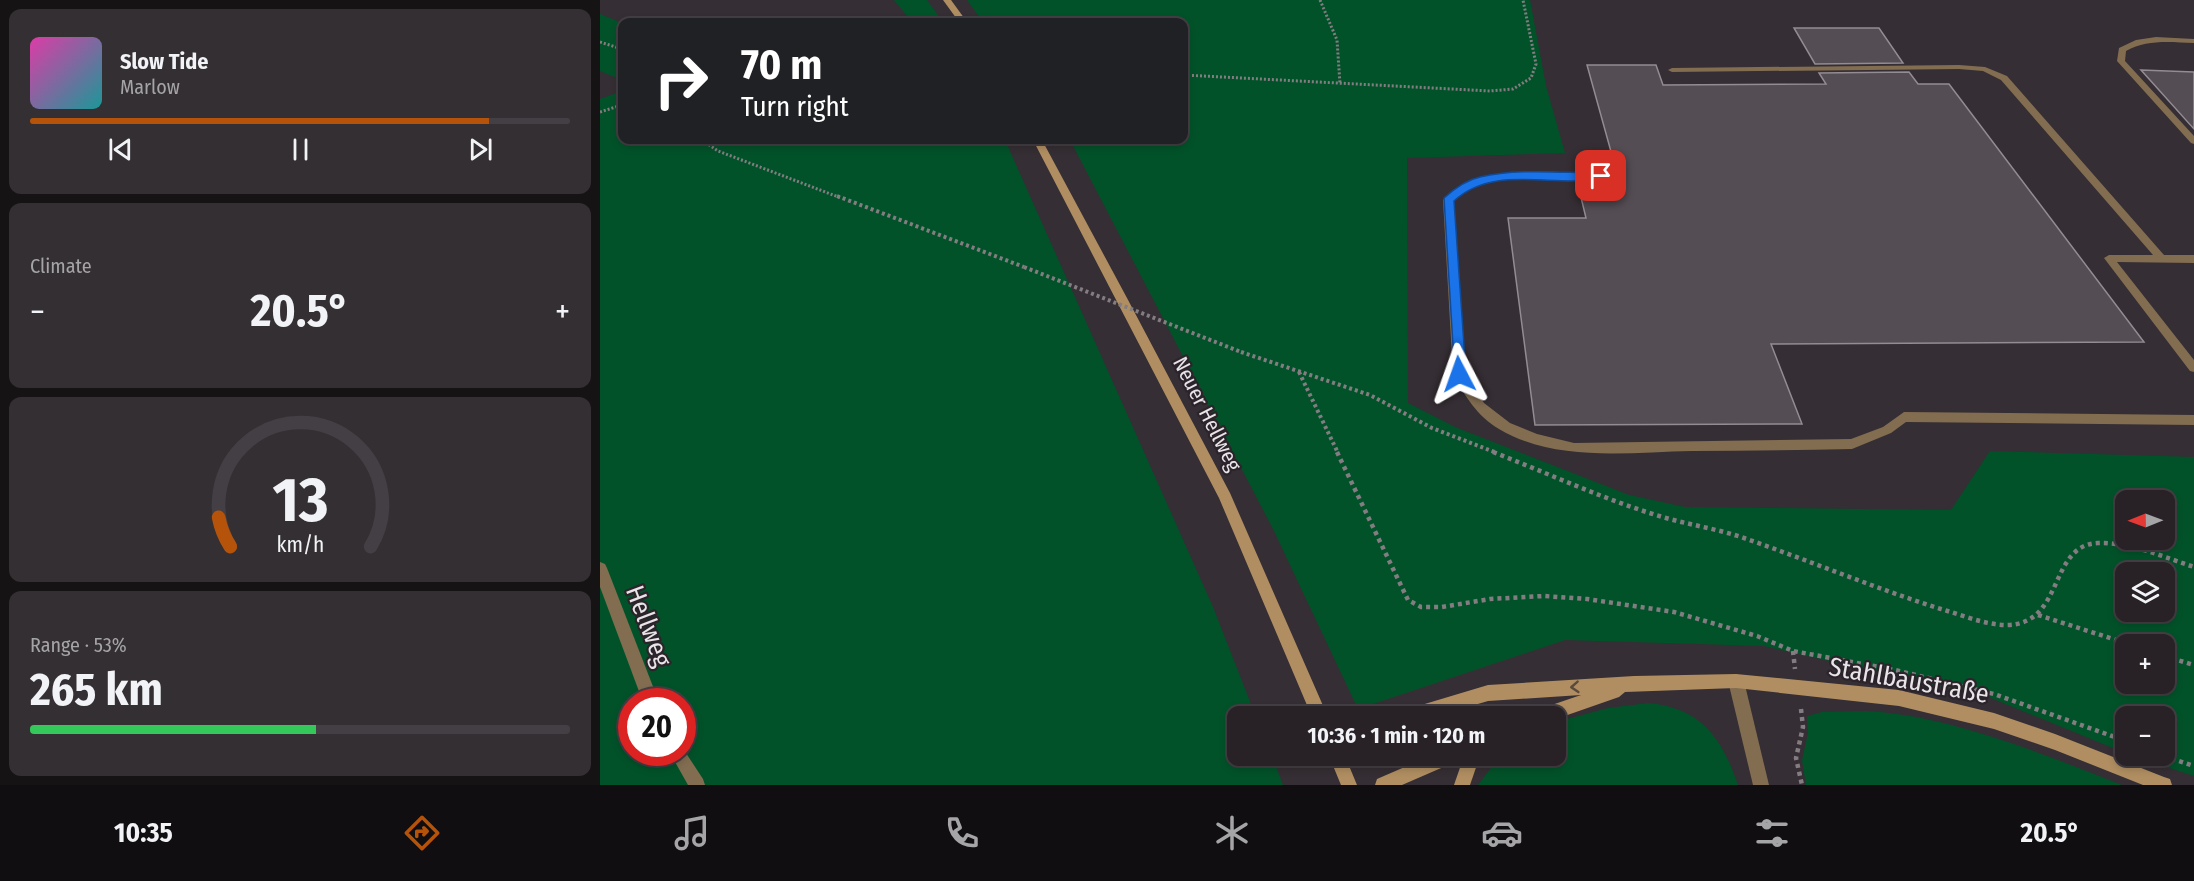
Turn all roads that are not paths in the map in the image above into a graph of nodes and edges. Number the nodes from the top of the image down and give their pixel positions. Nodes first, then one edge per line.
1 (947, 0) edge
2 (960, 18) edge
3 (2194, 41) edge
4 (1672, 70) dead end
5 (2194, 141) edge
6 (1039, 144) edge
7 (1601, 176) dead end
8 (2162, 259) junction
9 (2194, 259) edge
10 (2194, 368) edge
11 (2194, 420) edge
12 (600, 568) edge
13 (1736, 681) junction
14 (1634, 684) junction
15 (646, 688) edge
16 (1315, 706) edge
17 (1445, 706) edge
18 (1566, 708) edge
19 (686, 766) edge
20 (1341, 766) edge
21 (1426, 766) edge
22 (1468, 766) edge
23 (697, 785) edge
24 (1349, 785) edge
25 (1383, 785) edge
26 (1461, 785) edge
27 (1761, 785) edge
28 (2164, 785) edge

1 - 2 main road
3 - 5 street
4 - 8 street
6 - 16 main road, Neuer Hellweg
7 - 11 street
8 - 9 street
8 - 10 street
12 - 15 street, Hellweg
13 - 14 main road, Stahlbaustraße
13 - 27 street
13 - 28 main road, Stahlbaustraße
14 -> 17 main road, Stahlbaustraße
14 - 18 main road, Stahlbaustraße
19 - 23 street
20 - 24 main road
21 - 25 main road
22 - 26 main road

